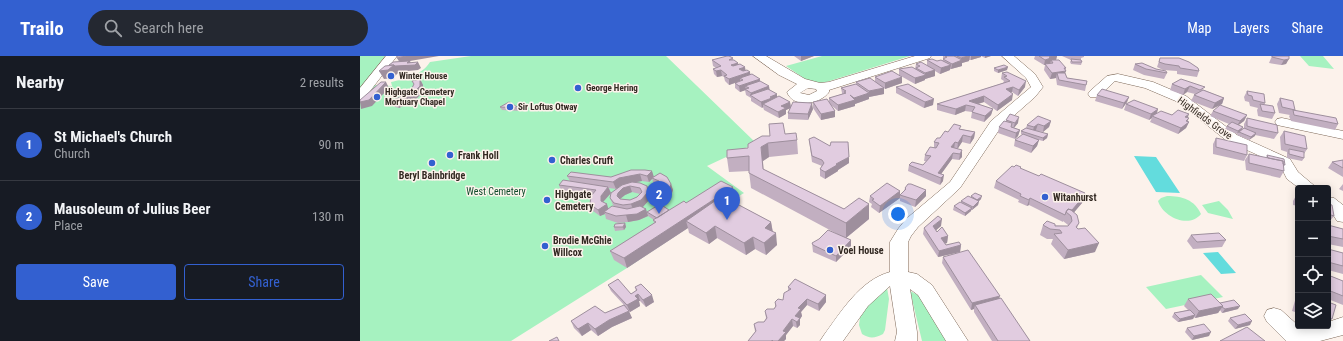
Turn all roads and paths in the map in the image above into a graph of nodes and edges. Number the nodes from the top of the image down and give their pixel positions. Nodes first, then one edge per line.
1 (392, 56) edge
2 (758, 56) edge
3 (926, 56) edge
4 (1007, 56) edge
5 (1094, 94) dead end
6 (360, 96) edge
7 (1282, 122) dead end
8 (1343, 135) edge
9 (1305, 185) edge
10 (1331, 204) edge
11 (1343, 217) edge
12 (899, 277) junction
13 (1274, 316) dead end
14 (1343, 325) edge
15 (839, 339) edge
16 (906, 341) edge
17 (957, 341) edge

1 - 6 street
2 - 3 street
4 - 12 street
5 - 9 street, Highfields Grove
7 - 8 street
10 - 11 street
12 - 15 street
12 - 16 street
12 - 17 street
13 - 14 street

